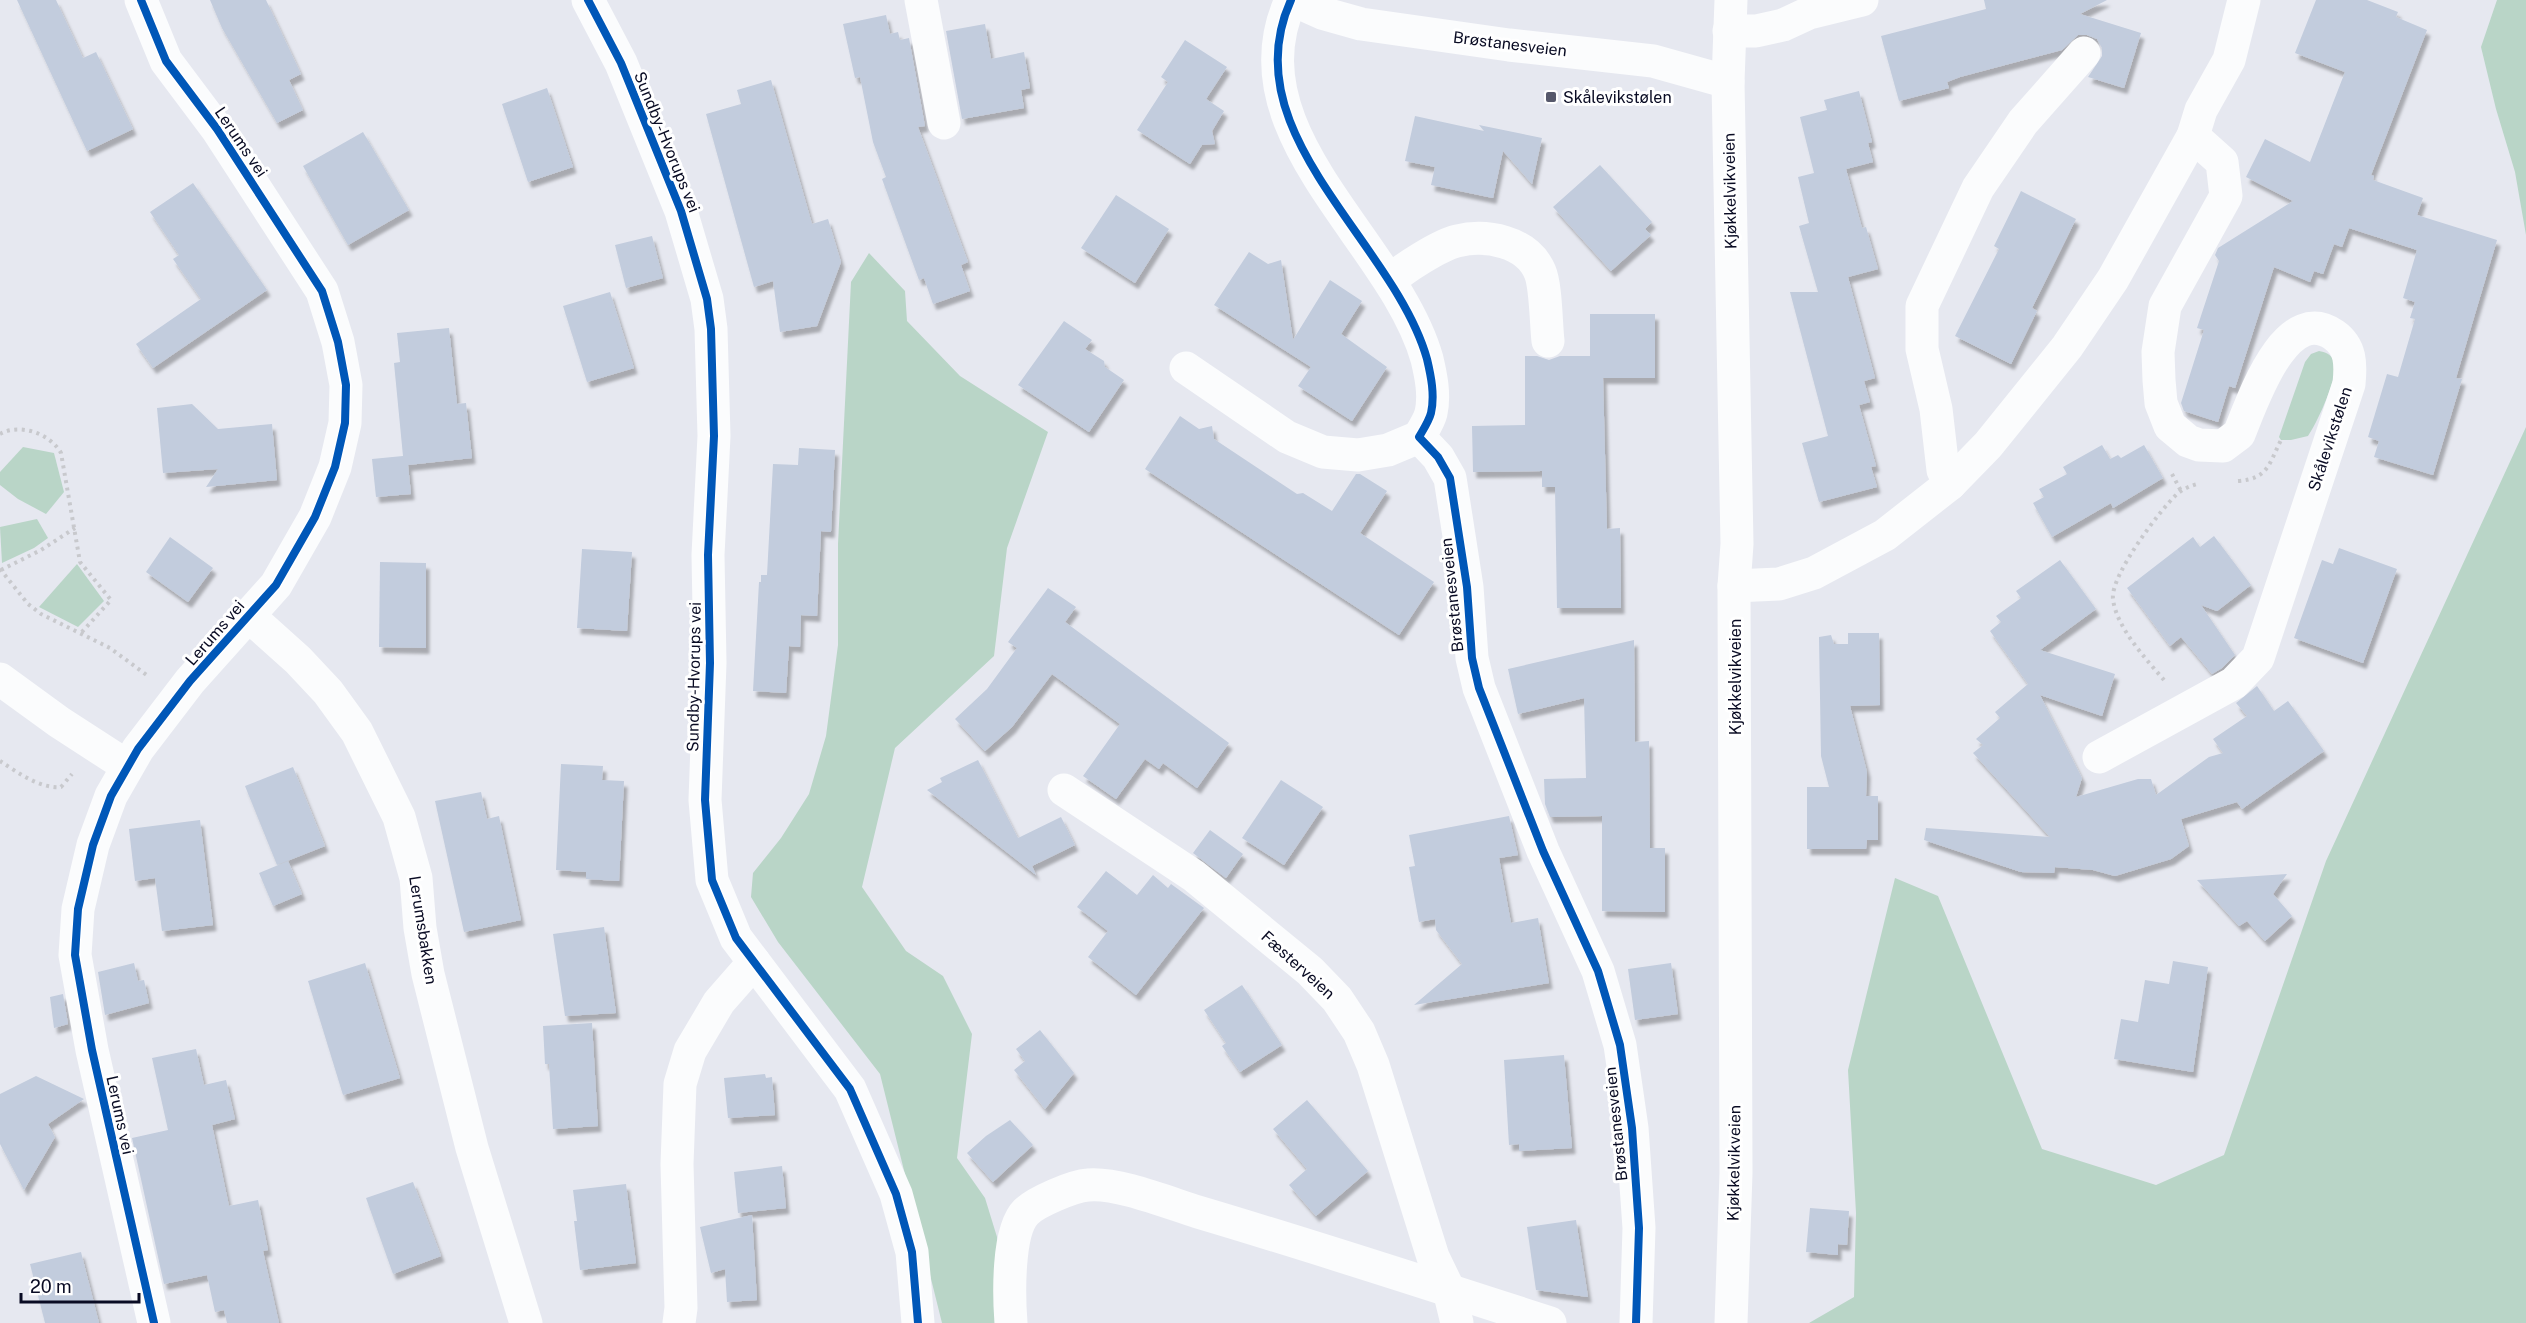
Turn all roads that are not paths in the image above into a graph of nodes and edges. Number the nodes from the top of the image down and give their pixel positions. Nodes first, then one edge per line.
1 (141, 0) edge
2 (588, 0) edge
3 (921, 0) edge
4 (1292, 0) edge
5 (1862, 0) edge
6 (2244, 0) edge
7 (1730, 16) edge
8 (2084, 53) dead end
9 (1728, 82) junction
10 (944, 123) dead end
11 (2193, 136) junction
12 (1390, 281) junction
13 (1548, 341) dead end
14 (1186, 368) dead end
15 (1419, 437) junction
16 (1950, 484) junction
17 (1734, 585) junction
18 (249, 616) junction
19 (0, 679) edge
20 (2099, 757) dead end
21 (127, 766) junction
22 (1064, 790) dead end
23 (754, 962) junction
24 (1449, 1290) junction
25 (154, 1323) edge
26 (526, 1323) edge
27 (679, 1323) edge
28 (918, 1323) edge
29 (1011, 1323) edge
30 (1457, 1323) edge
31 (1550, 1323) edge
32 (1636, 1323) edge
33 (1731, 1323) edge

1 - 18 street, Lerums vei
2 - 23 street, Sundby-Hvorups vei
3 - 10 street
4 - 9 street, Brøstanesveien
4 - 12 street, Brøstanesveien
5 - 7 street, Kjøkkelvikveien
6 - 11 street
7 - 9 street, Kjøkkelvikveien
8 - 16 street
9 - 17 street, Kjøkkelvikveien
11 - 16 street
11 - 20 street, Skålevikstølen
12 - 13 street
12 - 15 street, Brøstanesveien
14 - 15 street
15 - 32 street, Brøstanesveien
16 - 17 street
17 - 33 street, Kjøkkelvikveien
18 - 21 street, Lerums vei
18 - 26 street, Lerumsbakken
19 - 21 street
21 - 25 street, Lerums vei
22 - 24 street, Fæsterveien
23 - 27 street
23 - 28 street, Sundby-Hvorups vei
24 - 29 street
24 - 30 street, Fæsterveien
24 - 31 street

